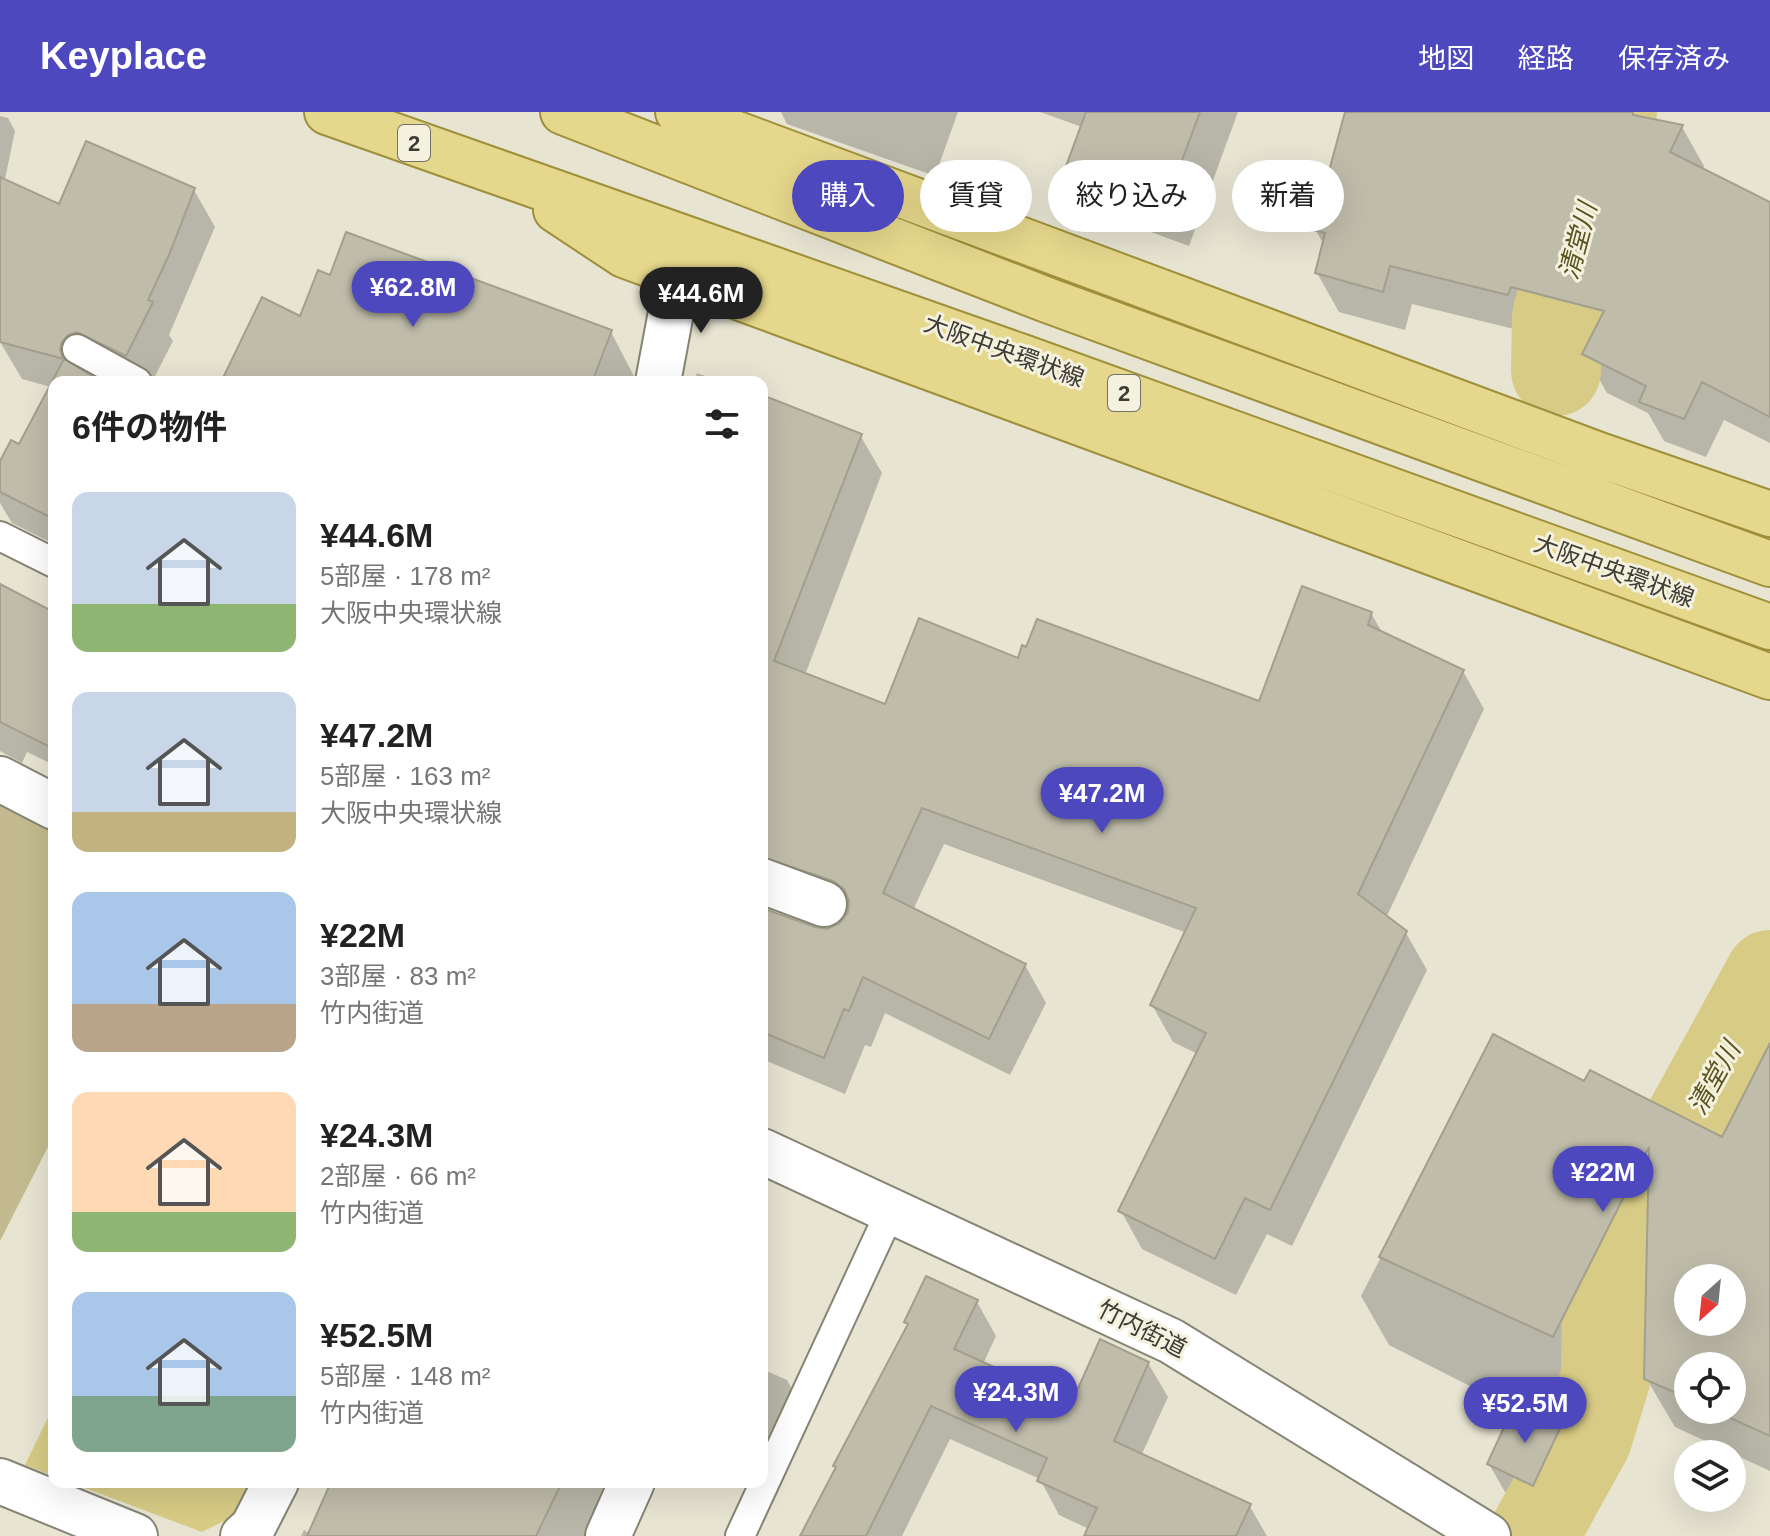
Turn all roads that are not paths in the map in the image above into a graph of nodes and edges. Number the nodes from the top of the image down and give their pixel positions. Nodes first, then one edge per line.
1 (327, 112) edge
2 (563, 112) edge
3 (678, 112) edge
4 (500, 173) junction
5 (678, 275) junction
6 (77, 349) dead end
7 (126, 376) edge
8 (659, 376) edge
9 (1770, 514) edge
10 (0, 536) edge
11 (48, 560) edge
12 (1769, 564) edge
13 (1758, 623) edge
14 (1770, 677) edge
15 (0, 779) edge
16 (48, 804) edge
17 (768, 883) edge
18 (824, 904) dead end
19 (768, 1166) edge
20 (891, 1210) junction
21 (768, 1476) edge
22 (10, 1486) edge
23 (273, 1488) edge
24 (629, 1488) edge
25 (762, 1488) edge
26 (70, 1536) edge
27 (135, 1536) edge
28 (243, 1536) edge
29 (608, 1536) edge
30 (740, 1536) edge
31 (1488, 1536) edge

1 - 4 main road, 大阪中央環状線 / 2
2 - 12 main road
3 - 9 main road
4 - 5 main road
4 - 13 main road, 大阪中央環状線 / 2
5 - 8 street
5 - 14 main road
6 - 7 lane
10 - 11 lane
15 - 16 street
17 - 18 street
19 - 20 street, 竹内街道
20 - 21 lane
20 - 31 street, 竹内街道
22 - 26 street
22 - 27 street
23 - 28 street
24 - 29 street
25 - 30 lane

